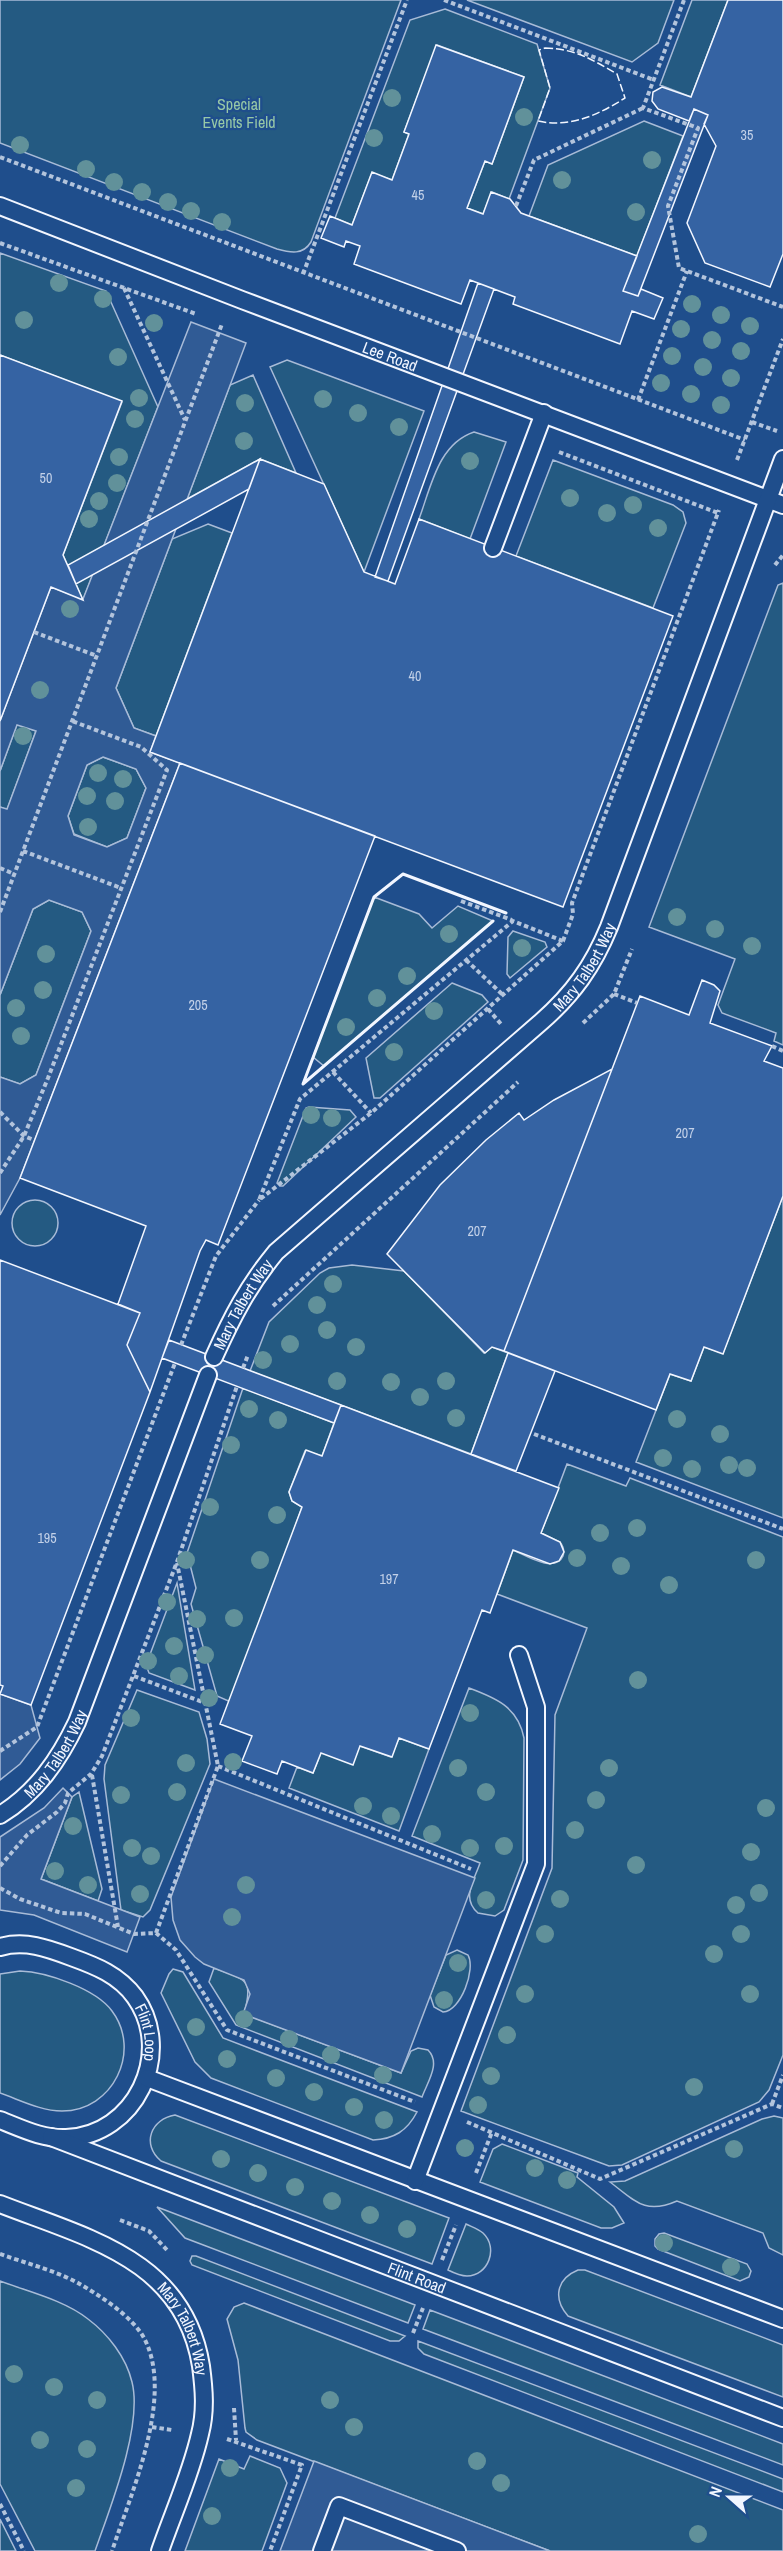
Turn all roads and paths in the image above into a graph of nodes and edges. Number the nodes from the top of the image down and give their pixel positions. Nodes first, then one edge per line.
1 (407, 0) edge
2 (444, 0) edge
3 (684, 0) edge
4 (654, 80) junction
5 (643, 108) junction
6 (0, 157) edge
7 (0, 206) edge
8 (516, 206) dead end
9 (687, 271) junction
10 (303, 274) junction
11 (124, 288) dead end
12 (783, 307) edge
13 (222, 324) dead end
14 (783, 339) edge
15 (638, 400) junction
16 (544, 413) junction
17 (185, 420) junction
18 (752, 422) junction
19 (783, 434) edge
20 (745, 440) junction
21 (783, 459) edge
22 (729, 483) junction
23 (775, 502) edge
24 (493, 548) dead end
25 (34, 632) dead end
26 (97, 656) junction
27 (72, 721) junction
28 (23, 851) junction
29 (0, 868) edge
30 (15, 874) junction
31 (121, 888) junction
32 (460, 901) dead end
33 (0, 912) edge
34 (513, 921) junction
35 (563, 941) junction
36 (466, 960) junction
37 (614, 994) dead end
38 (503, 996) junction
39 (637, 1003) dead end
40 (772, 1046) dead end
41 (783, 1051) edge
42 (333, 1072) junction
43 (0, 1112) edge
44 (371, 1113) junction
45 (24, 1136) junction
46 (34, 1140) dead end
47 (0, 1173) edge
48 (259, 1200) junction
49 (181, 1345) dead end
50 (214, 1357) dead end
51 (175, 1363) dead end
52 (208, 1375) dead end
53 (237, 1386) dead end
54 (534, 1434) dead end
55 (783, 1528) edge
56 (177, 1562) junction
57 (519, 1655) dead end
58 (134, 1676) junction
59 (206, 1703) junction
60 (0, 1750) edge
61 (218, 1766) junction
62 (92, 1774) junction
63 (0, 1815) edge
64 (0, 1866) edge
65 (471, 1869) dead end
66 (0, 1888) edge
67 (118, 1928) junction
68 (156, 1933) dead end
69 (134, 1934) dead end
70 (0, 1947) edge
71 (783, 2075) edge
72 (147, 2078) junction
73 (783, 2108) edge
74 (0, 2120) edge
75 (492, 2132) dead end
76 (51, 2137) junction
77 (415, 2181) junction
78 (465, 2200) junction
79 (0, 2204) edge
80 (0, 2254) edge
81 (433, 2284) junction
82 (783, 2319) edge
83 (413, 2333) dead end
84 (783, 2418) edge
85 (302, 2465) dead end
86 (0, 2504) edge
87 (24, 2551) edge
88 (112, 2551) edge
89 (160, 2551) edge
90 (270, 2551) edge
91 (322, 2551) edge
92 (456, 2551) edge

1 - 10 path
2 - 4 path
3 - 4 path
4 - 5 path
5 - 8 path
5 - 9 path
6 - 10 path
7 - 16 lane, Lee Road
9 - 12 path
9 - 15 path
10 - 15 path
11 - 17 path
13 - 17 path
14 - 18 path
15 - 20 path
16 - 22 lane, Lee Road
16 - 24 lane
17 - 26 path
18 - 19 path
18 - 20 path
20 - 22 path
21 - 23 lane, Mary Talbert Way
22 - 23 lane, Lee Road
22 - 35 path
23 - 50 lane, Mary Talbert Way
25 - 26 path
26 - 27 path
27 - 28 path
27 - 31 path
28 - 30 path
28 - 31 path
29 - 30 path
30 - 33 path
31 - 45 path
32 - 34 path
34 - 35 path
34 - 36 path
35 - 38 path
36 - 38 path
36 - 42 path
37 - 39 path
38 - 44 path
40 - 41 path
42 - 44 path
42 - 48 path
43 - 45 path
44 - 48 path
45 - 46 path
45 - 47 path
48 - 49 path
51 - 60 path
52 - 63 lane, Mary Talbert Way
53 - 56 path
54 - 55 path
56 - 58 path
56 - 59 path
57 - 77 lane
58 - 59 path
58 - 62 path
59 - 61 path
61 - 65 path
61 - 68 path
62 - 64 path
62 - 67 path
66 - 67 path
67 - 69 path
70 - 72 lane, Flint Loop
71 - 73 path
72 - 76 lane, Flint Loop
72 - 77 lane
74 - 76 lane, Flint Loop
75 - 78 path
76 - 81 lane, Flint Road
77 - 78 lane
78 - 81 path
78 - 82 lane
79 - 89 lane, Mary Talbert Way
80 - 88 path
81 - 83 path
81 - 84 lane, Flint Road
85 - 90 path
86 - 87 path
91 - 92 lane

